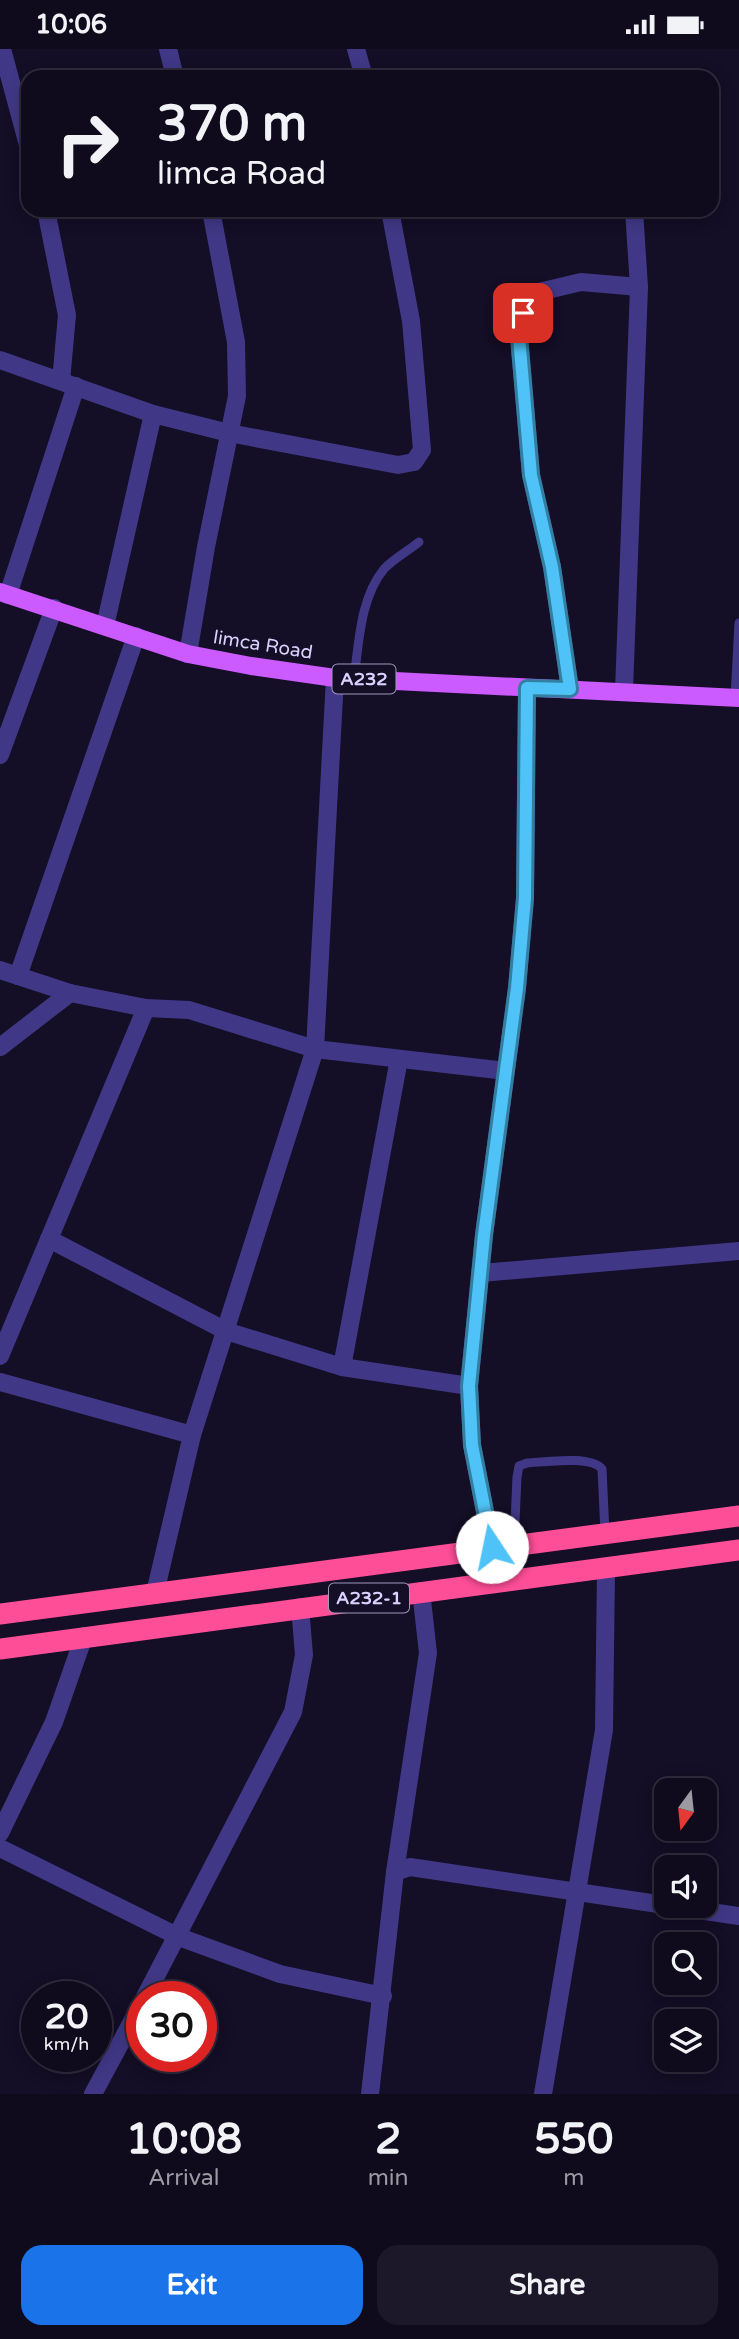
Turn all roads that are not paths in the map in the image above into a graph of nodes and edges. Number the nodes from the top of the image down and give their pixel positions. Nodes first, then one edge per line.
1 (2, 49) edge
2 (168, 49) edge
3 (356, 49) edge
4 (174, 70) edge
5 (362, 70) edge
6 (21, 119) edge
7 (47, 217) edge
8 (212, 217) edge
9 (391, 217) edge
10 (634, 217) edge
11 (639, 287) junction
12 (0, 360) edge
13 (69, 383) junction
14 (153, 414) junction
15 (229, 433) junction
16 (419, 542) dead end
17 (4, 594) edge
18 (54, 608) junction
19 (739, 623) edge
20 (105, 626) junction
21 (136, 636) junction
22 (188, 653) junction
23 (335, 678) junction
24 (354, 678) junction
25 (527, 688) junction
26 (570, 689) junction
27 (624, 691) junction
28 (737, 698) edge
29 (0, 755) edge
30 (0, 970) edge
31 (18, 976) junction
32 (70, 993) junction
33 (146, 1008) junction
34 (0, 1047) edge
35 (315, 1049) junction
36 (400, 1059) junction
37 (506, 1071) junction
38 (48, 1239) junction
39 (739, 1251) edge
40 (481, 1273) junction
41 (226, 1331) junction
42 (0, 1356) edge
43 (342, 1367) junction
44 (0, 1382) edge
45 (469, 1386) junction
46 (192, 1436) junction
47 (739, 1516) edge
48 (605, 1533) junction
49 (514, 1544) junction
50 (492, 1547) junction
51 (739, 1550) edge
52 (606, 1569) junction
53 (421, 1591) junction
54 (155, 1593) junction
55 (300, 1607) junction
56 (0, 1614) edge
57 (84, 1636) junction
58 (0, 1649) edge
59 (0, 1833) edge
60 (0, 1847) edge
61 (395, 1872) junction
62 (577, 1894) junction
63 (739, 1916) edge
64 (179, 1937) junction
65 (154, 1981) edge
66 (383, 1996) junction
67 (126, 2033) edge
68 (93, 2094) edge
69 (370, 2094) edge
70 (543, 2094) edge

1 - 6 street
2 - 4 street
3 - 5 street
7 - 13 street
8 - 15 street
9 - 15 street
10 - 11 street
11 - 26 street
11 - 27 street
12 - 13 street
13 - 14 street
13 - 17 street
14 - 15 street
14 - 20 street
15 - 22 street
16 - 24 lane
17 - 18 main road, limca Road / A232
18 - 20 main road, limca Road / A232
18 - 29 street
19 - 28 lane
20 - 21 main road, limca Road / A232
21 - 22 main road, limca Road / A232
21 - 31 street
22 - 23 main road, limca Road / A232
23 - 24 main road, limca Road / A232
23 - 35 street
24 - 25 main road, limca Road / A232
25 - 26 main road, limca Road / A232
25 - 37 street
26 - 27 main road, limca Road / A232
27 - 28 main road, limca Road / A232
30 - 31 street
31 - 32 street
32 - 33 street
32 - 34 street
33 - 35 street
33 - 38 street
35 - 36 street
35 - 41 street
36 - 37 street
36 - 43 street
37 - 40 street
38 - 41 street
38 - 42 street
39 - 40 street
40 - 45 street
41 - 43 street
41 - 46 street
43 - 45 street
44 - 46 street
45 - 50 street
46 - 54 street
47 - 48 highway, A232-1
48 - 49 highway, A232-1
48 - 49 lane
49 - 50 highway, A232-1
50 - 54 highway, A232-1
51 - 52 highway, A232-1
52 - 53 highway, A232-1
52 - 62 street
53 - 55 highway, A232-1
53 - 61 street
54 - 56 highway, A232-1
55 - 57 highway, A232-1
55 - 64 street
57 - 58 highway, A232-1
57 - 59 street
60 - 64 street
61 - 62 street
61 - 66 street
62 - 63 street
62 - 70 street
64 - 65 street
64 - 66 street
66 - 69 street
67 - 68 street

